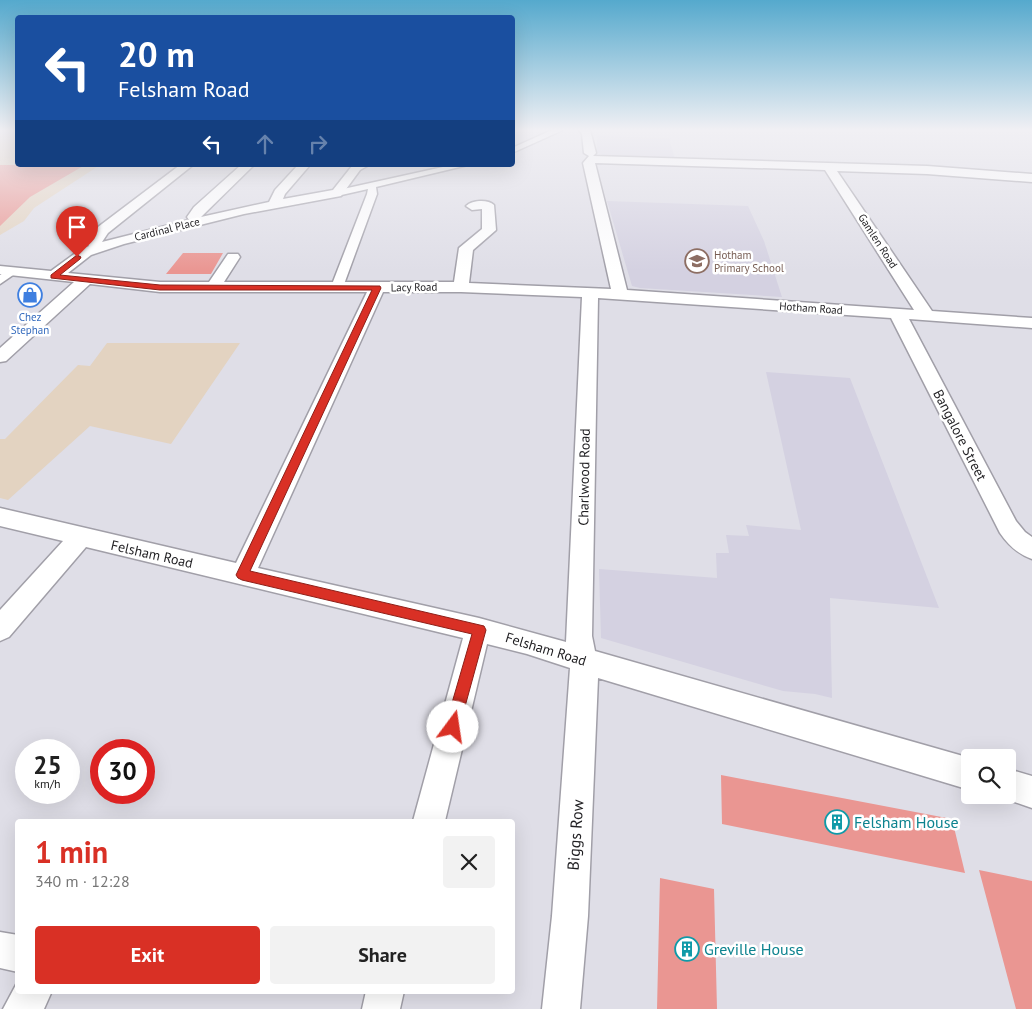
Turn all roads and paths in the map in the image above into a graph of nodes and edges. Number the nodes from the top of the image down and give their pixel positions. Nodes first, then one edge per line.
1 (171, 177) edge
2 (235, 177) edge
3 (293, 177) edge
4 (349, 177) edge
5 (411, 177) edge
6 (592, 177) edge
7 (836, 177) edge
8 (372, 186) junction
9 (337, 193) junction
10 (274, 205) junction
11 (472, 206) dead end
12 (196, 221) junction
13 (100, 247) junction
14 (233, 257) dead end
15 (4, 274) edge
16 (54, 276) junction
17 (85, 281) junction
18 (338, 287) junction
19 (461, 287) junction
20 (213, 288) junction
21 (377, 288) junction
22 (590, 292) junction
23 (620, 294) junction
24 (897, 313) junction
25 (926, 315) junction
26 (1032, 323) edge
27 (0, 357) edge
28 (0, 518) edge
29 (80, 538) junction
30 (1032, 549) edge
31 (242, 575) junction
32 (0, 629) edge
33 (479, 630) junction
34 (584, 660) junction
35 (961, 771) edge
36 (1016, 787) edge
37 (1032, 792) edge
38 (430, 819) edge
39 (0, 950) edge
40 (15, 953) edge
41 (31, 994) edge
42 (384, 994) edge
43 (22, 1009) edge
44 (381, 1009) edge
45 (561, 1009) edge

1 - 13 street
2 - 12 street
3 - 10 street
4 - 9 street
5 - 8 street
6 - 23 street
7 - 25 street, Gamlen Road
8 - 9 street
8 - 18 street
9 - 10 street, Cardinal Place
10 - 12 street, Cardinal Place
11 - 19 street
12 - 13 street, Cardinal Place
13 - 16 street, Cardinal Place
14 - 20 street
15 - 16 street, Lacy Road
16 - 17 street, Lacy Road
17 - 20 street, Lacy Road
17 - 27 street
18 - 20 street, Lacy Road
18 - 21 street, Lacy Road
19 - 21 street, Lacy Road
19 - 22 street, Lacy Road
21 - 31 street
22 - 23 street, Hotham Road
22 - 34 street, Charlwood Road
23 - 24 street, Hotham Road
24 - 25 street, Hotham Road
24 - 30 street, Bangalore Street
25 - 26 street, Hotham Road
28 - 29 street, Felsham Road
29 - 31 street, Felsham Road
29 - 32 street
31 - 33 street, Felsham Road
33 - 34 street, Felsham Road
33 - 38 street
34 - 35 street, Felsham Road
34 - 45 street, Biggs Row
36 - 37 street
39 - 40 street
41 - 43 street
42 - 44 street

